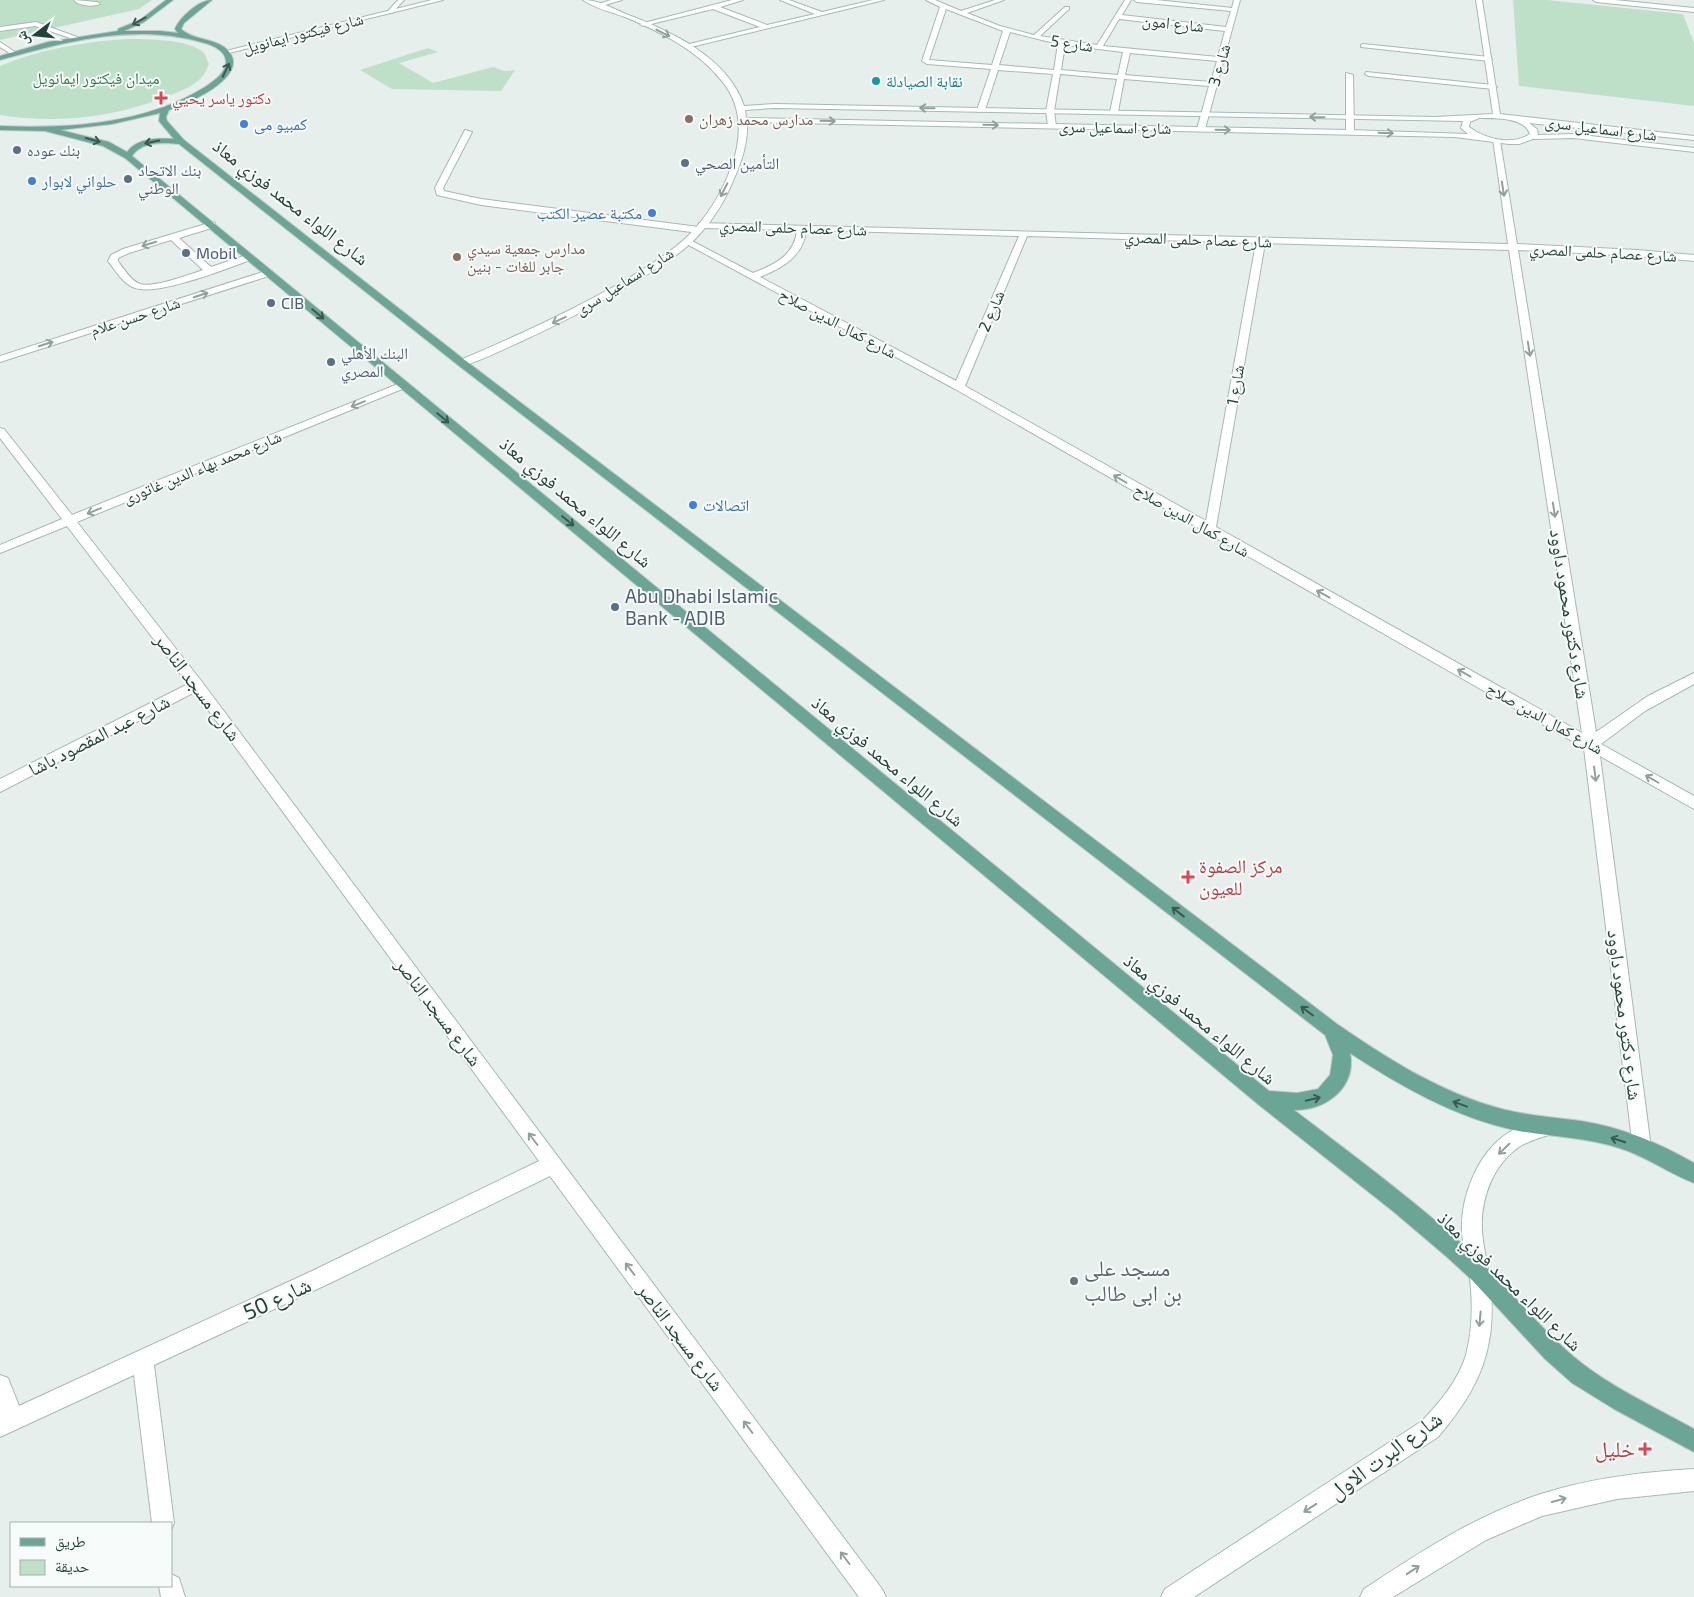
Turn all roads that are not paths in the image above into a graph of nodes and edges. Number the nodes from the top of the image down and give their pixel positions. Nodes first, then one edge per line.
1 (77, 0) edge
2 (170, 0) edge
3 (209, 0) edge
4 (401, 0) edge
5 (440, 0) edge
6 (586, 0) edge
7 (619, 0) edge
8 (697, 0) edge
9 (740, 0) edge
10 (783, 0) edge
11 (882, 0) edge
12 (929, 0) edge
13 (1002, 0) edge
14 (1128, 0) edge
15 (1137, 0) edge
16 (1237, 0) edge
17 (1479, 0) edge
18 (1596, 0) edge
19 (871, 1) edge
20 (97, 4) dead end
21 (598, 5) junction
22 (714, 6) junction
23 (944, 6) junction
24 (1067, 8) dead end
25 (1234, 10) junction
26 (1693, 10) edge
27 (390, 12) junction
28 (961, 13) junction
29 (822, 14) junction
30 (1118, 16) junction
31 (1694, 17) edge
32 (643, 24) junction
33 (766, 27) junction
34 (1229, 29) junction
35 (0, 30) edge
36 (1007, 30) junction
37 (105, 35) junction
38 (184, 36) junction
39 (1035, 37) junction
40 (75, 38) junction
41 (1062, 42) junction
42 (0, 44) edge
43 (687, 46) junction
44 (1363, 46) dead end
45 (1099, 47) junction
46 (1127, 50) junction
47 (225, 52) junction
48 (13, 53) junction
49 (0, 58) edge
50 (1221, 59) junction
51 (1489, 59) junction
52 (995, 68) junction
53 (1057, 72) junction
54 (1369, 74) dead end
55 (1349, 75) dead end
56 (1122, 77) junction
57 (1214, 84) junction
58 (1493, 87) junction
59 (166, 108) junction
60 (742, 108) junction
61 (904, 108) junction
62 (982, 110) junction
63 (1050, 111) junction
64 (1114, 112) junction
65 (1205, 114) junction
66 (1497, 116) junction
67 (1350, 117) junction
68 (1471, 118) junction
69 (1508, 118) junction
70 (745, 120) junction
71 (903, 123) junction
72 (1052, 126) junction
73 (0, 128) edge
74 (46, 129) junction
75 (1201, 129) junction
76 (468, 132) dead end
77 (1350, 132) junction
78 (1643, 132) junction
79 (1532, 137) junction
80 (1694, 138) edge
81 (1490, 139) junction
82 (181, 142) junction
83 (1649, 145) junction
84 (1694, 150) edge
85 (128, 156) junction
86 (212, 225) junction
87 (701, 227) junction
88 (802, 228) junction
89 (1024, 234) junction
90 (173, 237) junction
91 (1261, 240) junction
92 (687, 242) junction
93 (1513, 247) junction
94 (250, 257) junction
95 (1694, 258) edge
96 (208, 270) junction
97 (269, 273) junction
98 (752, 277) junction
99 (0, 359) edge
100 (462, 363) junction
101 (403, 385) junction
102 (958, 387) junction
103 (0, 431) edge
104 (70, 521) junction
105 (1210, 530) junction
106 (0, 549) edge
107 (1694, 678) edge
108 (197, 685) junction
109 (1591, 744) junction
110 (0, 786) edge
111 (1694, 803) edge
112 (1331, 1030) junction
113 (1265, 1099) junction
114 (1547, 1127) junction
115 (1642, 1148) junction
116 (552, 1164) junction
117 (1694, 1174) edge
118 (1479, 1274) junction
119 (143, 1360) junction
120 (0, 1386) edge
121 (7, 1423) edge
122 (1694, 1441) edge
123 (1694, 1480) edge
124 (163, 1522) edge
125 (874, 1597) edge
126 (1173, 1597) edge
127 (1372, 1597) edge

1 - 20 street
2 -> 37 main road
3 - 38 main road
4 - 27 street
5 - 27 street, شارع فيكتور ايمانويل
6 - 21 street, شارع اسماعيل سرى
7 - 21 street
8 - 22 street
9 - 22 street
10 - 29 street
11 - 19 street
12 - 23 street, شارع 5
13 - 28 street
14 - 30 street
15 - 25 street
16 - 25 street, شارع 3
17 - 51 street
18 - 26 street
19 - 29 street
21 - 32 street, شارع اسماعيل سرى
22 - 32 street
22 - 33 street
23 - 28 street, شارع 5
23 - 52 street
24 - 39 street
25 - 34 street, شارع 3
26 - 31 street
27 - 47 street, شارع فيكتور ايمانويل
28 - 36 street, شارع 5
29 - 33 street
30 - 34 street, شارع امون
30 - 45 street
32 -> 43 street, شارع اسماعيل سرى
33 - 43 street
34 - 50 street, شارع 3
35 - 40 street
36 - 39 street, شارع 5
36 - 52 street
37 - 38 main road
37 - 40 main road
38 - 47 main road
39 - 41 street, شارع 5
40 - 48 main road
41 - 45 street, شارع 5
41 - 53 street
42 - 48 street
43 - 60 street, شارع اسماعيل سرى
44 - 51 street
45 - 46 street, شارع 5
46 - 50 street, شارع 5
46 - 56 street
59 -> 47 main road
48 - 49 main road
50 - 57 street, شارع 3
51 - 58 street
52 - 53 street
52 - 62 street
53 - 56 street
53 - 63 street
54 - 58 street
55 - 67 street
56 - 57 street
56 - 64 street
57 - 65 street, شارع 3
58 - 66 street
59 - 74 main road
59 - 82 main road, شارع اللواء محمد فوزي معاذ
60 - 61 street, شارع اسماعيل سرى
60 - 70 street, شارع اسماعيل سرى
62 -> 61 street, شارع اسماعيل سرى
61 - 71 street
62 - 63 street, شارع اسماعيل سرى
63 - 64 street, شارع اسماعيل سرى
63 - 72 street
64 - 65 street, شارع اسماعيل سرى
67 -> 65 street, شارع اسماعيل سرى
65 - 75 street, شارع 3
66 - 68 street, شارع اسماعيل سرى
66 - 69 street, شارع اسماعيل سرى
67 - 68 street, شارع اسماعيل سرى
67 - 77 street
68 - 81 street
69 - 78 street, شارع اسماعيل سرى
69 - 79 street
70 -> 71 street, شارع اسماعيل سرى
70 -> 87 street, شارع اسماعيل سرى
71 -> 72 street, شارع اسماعيل سرى
72 - 75 street, شارع اسماعيل سرى
73 - 74 main road
74 -> 85 main road, شارع اللواء محمد فوزي معاذ
75 -> 77 street, شارع اسماعيل سرى
76 - 87 street, شارع عصام حلمى المصري
77 -> 81 street, شارع اسماعيل سرى
78 - 80 street, شارع اسماعيل سرى
78 - 83 street
79 - 81 street, شارع اسماعيل سرى
79 - 83 street, شارع اسماعيل سرى
81 -> 93 street, شارع دكتور محمود داوود
82 -> 85 main road
82 - 100 main road, شارع اللواء محمد فوزي معاذ
83 - 84 street, شارع اسماعيل سرى
85 - 86 main road, شارع اللواء محمد فوزي معاذ
86 - 90 street
86 - 94 main road, شارع اللواء محمد فوزي معاذ
87 - 88 street, شارع عصام حلمى المصري
87 - 92 street, شارع اسماعيل سرى
88 - 89 street, شارع عصام حلمى المصري
88 - 98 street
89 - 91 street, شارع عصام حلمى المصري
89 - 102 street, شارع 2
90 - 96 street
90 -> 96 street
91 - 93 street, شارع عصام حلمى المصري
91 - 105 street, شارع 1
92 - 98 street, شارع كمال الدين صلاح
92 -> 100 street, شارع اسماعيل سرى
93 - 95 street, شارع عصام حلمى المصري
93 -> 109 street, شارع دكتور محمود داوود
94 - 96 street
94 - 97 main road, شارع اللواء محمد فوزي معاذ
99 -> 97 street, شارع حسن علام
97 -> 101 main road, شارع اللواء محمد فوزي معاذ
98 - 102 street, شارع كمال الدين صلاح
112 -> 100 main road, شارع اللواء محمد فوزي معاذ
101 -> 104 street, شارع محمد بهاء الدين غاتورى
101 -> 113 main road, شارع اللواء محمد فوزي معاذ
105 -> 102 street, شارع كمال الدين صلاح
103 - 104 street, شارع مسجد الناصر
104 - 106 street, شارع محمد بهاء الدين غاتورى
104 - 108 street, شارع مسجد الناصر
109 -> 105 street, شارع كمال الدين صلاح
107 - 109 street
108 - 110 street, شارع عبد المقصود باشا
116 -> 108 street, شارع مسجد الناصر
111 -> 109 street, شارع كمال الدين صلاح
109 -> 115 street, شارع دكتور محمود داوود
113 -> 112 main road
114 -> 112 main road, شارع اللواء محمد فوزي معاذ
113 - 118 main road, شارع اللواء محمد فوزي معاذ
115 -> 114 main road, شارع اللواء محمد فوزي معاذ
114 -> 118 street, شارع البرت الاول
115 - 117 main road, شارع اللواء محمد فوزي معاذ
116 - 119 street, شارع 50
125 -> 116 street, شارع مسجد الناصر
118 - 122 main road, شارع اللواء محمد فوزي معاذ
118 -> 126 street, شارع البرت الاول
119 - 121 street, شارع 50
119 - 124 street
120 - 121 street
127 -> 123 street

